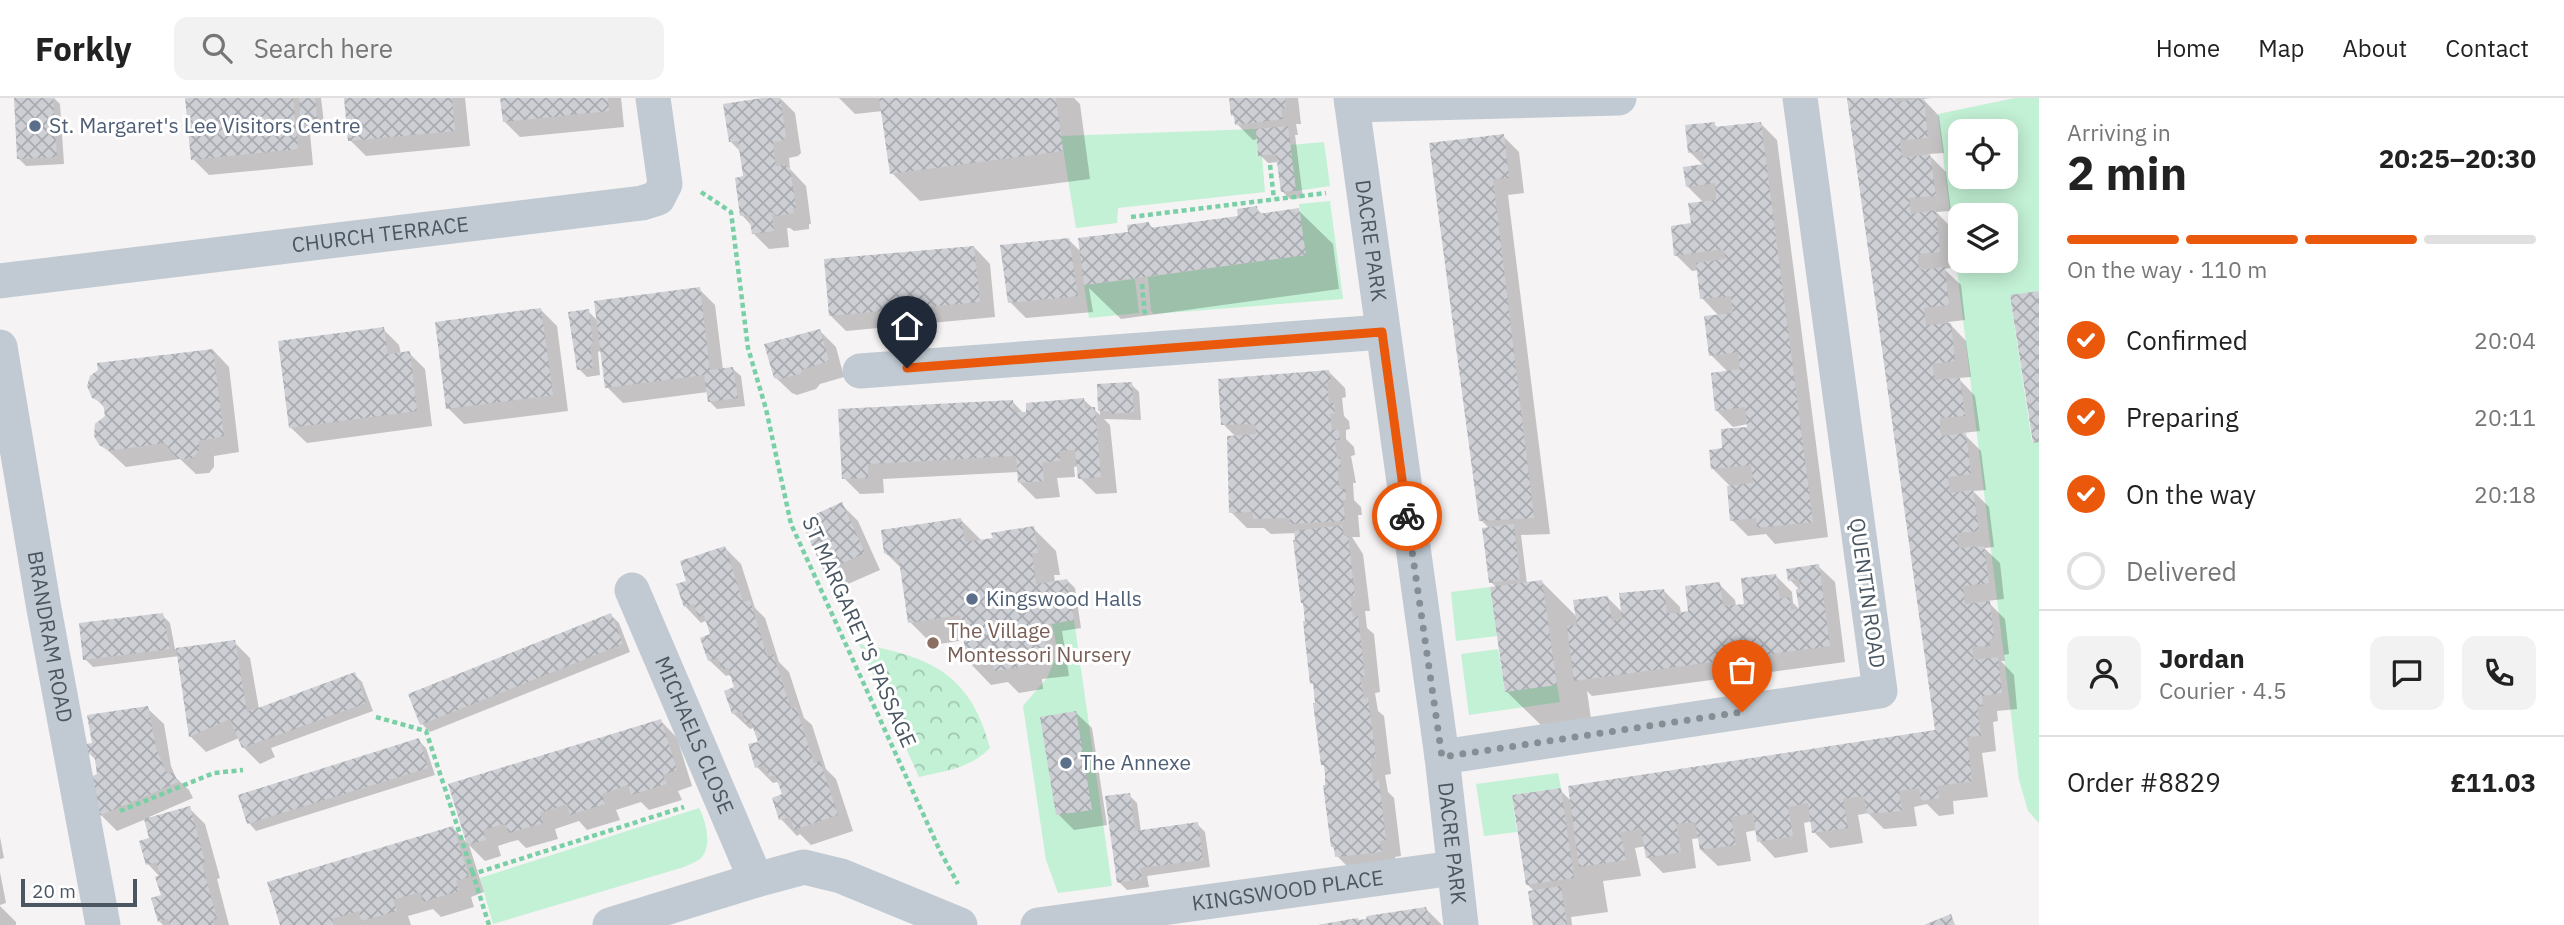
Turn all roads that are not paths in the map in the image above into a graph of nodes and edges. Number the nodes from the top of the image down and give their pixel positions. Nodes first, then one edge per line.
1 (653, 98) edge
2 (1619, 98) edge
3 (1800, 98) edge
4 (1351, 102) edge
5 (0, 281) edge
6 (1382, 332) junction
7 (0, 348) edge
8 (860, 371) dead end
9 (632, 590) dead end
10 (1442, 757) junction
11 (1454, 868) junction
12 (756, 880) junction
13 (103, 925) edge
14 (610, 925) edge
15 (960, 925) edge
16 (1038, 925) edge
17 (1461, 925) edge

1 - 5 street, CHURCH TERRACE
2 - 4 street
3 - 10 street, QUENTIN ROAD
4 - 6 street, DACRE PARK
6 - 8 street
6 - 10 street, DACRE PARK
7 - 13 street, BRANDRAM ROAD
9 - 12 street, MICHAELS CLOSE
10 - 11 street, DACRE PARK
11 - 16 street, KINGSWOOD PLACE
11 - 17 street, DACRE PARK
12 - 14 street
12 - 15 street

